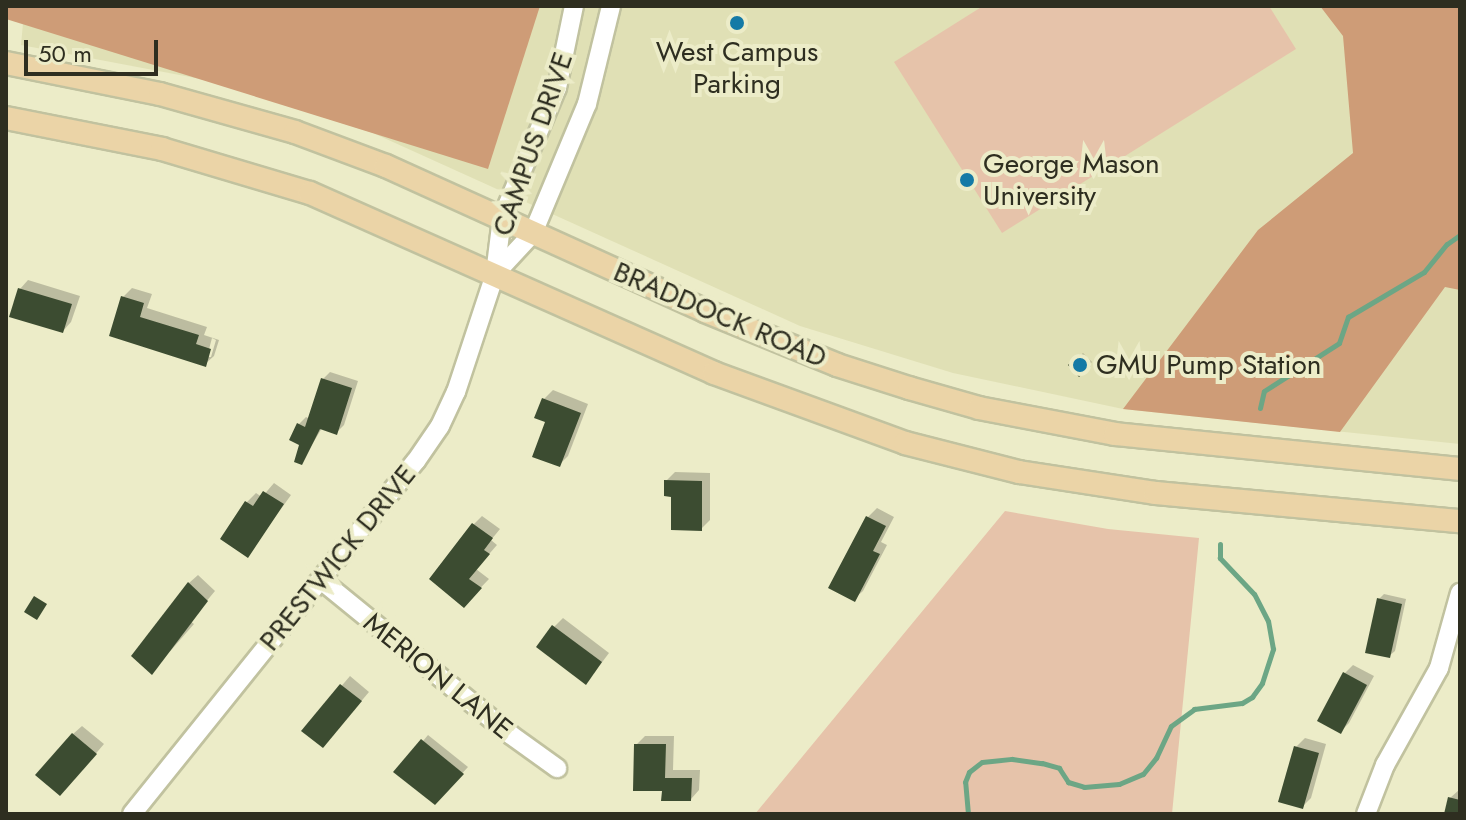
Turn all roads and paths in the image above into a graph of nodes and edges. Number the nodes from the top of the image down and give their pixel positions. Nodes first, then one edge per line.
1 (574, 6) edge
2 (611, 6) edge
3 (6, 63) edge
4 (6, 118) edge
5 (502, 218) junction
6 (533, 233) junction
7 (495, 274) junction
8 (1460, 469) edge
9 (1460, 521) edge
10 (321, 580) junction
11 (1460, 593) edge
12 (557, 768) dead end
13 (132, 814) edge
14 (1366, 814) edge

1 - 5 street, CAMPUS DRIVE
2 - 6 street, CAMPUS DRIVE
3 - 5 main road, BRADDOCK ROAD
4 - 7 main road, BRADDOCK ROAD
5 - 6 main road, BRADDOCK ROAD
5 - 7 street, CAMPUS DRIVE
6 - 7 street, CAMPUS DRIVE
6 - 8 main road, BRADDOCK ROAD
7 - 9 main road, BRADDOCK ROAD
7 - 10 street, PRESTWICK DRIVE
10 - 12 street, MERION LANE
10 - 13 street, PRESTWICK DRIVE
11 - 14 street

